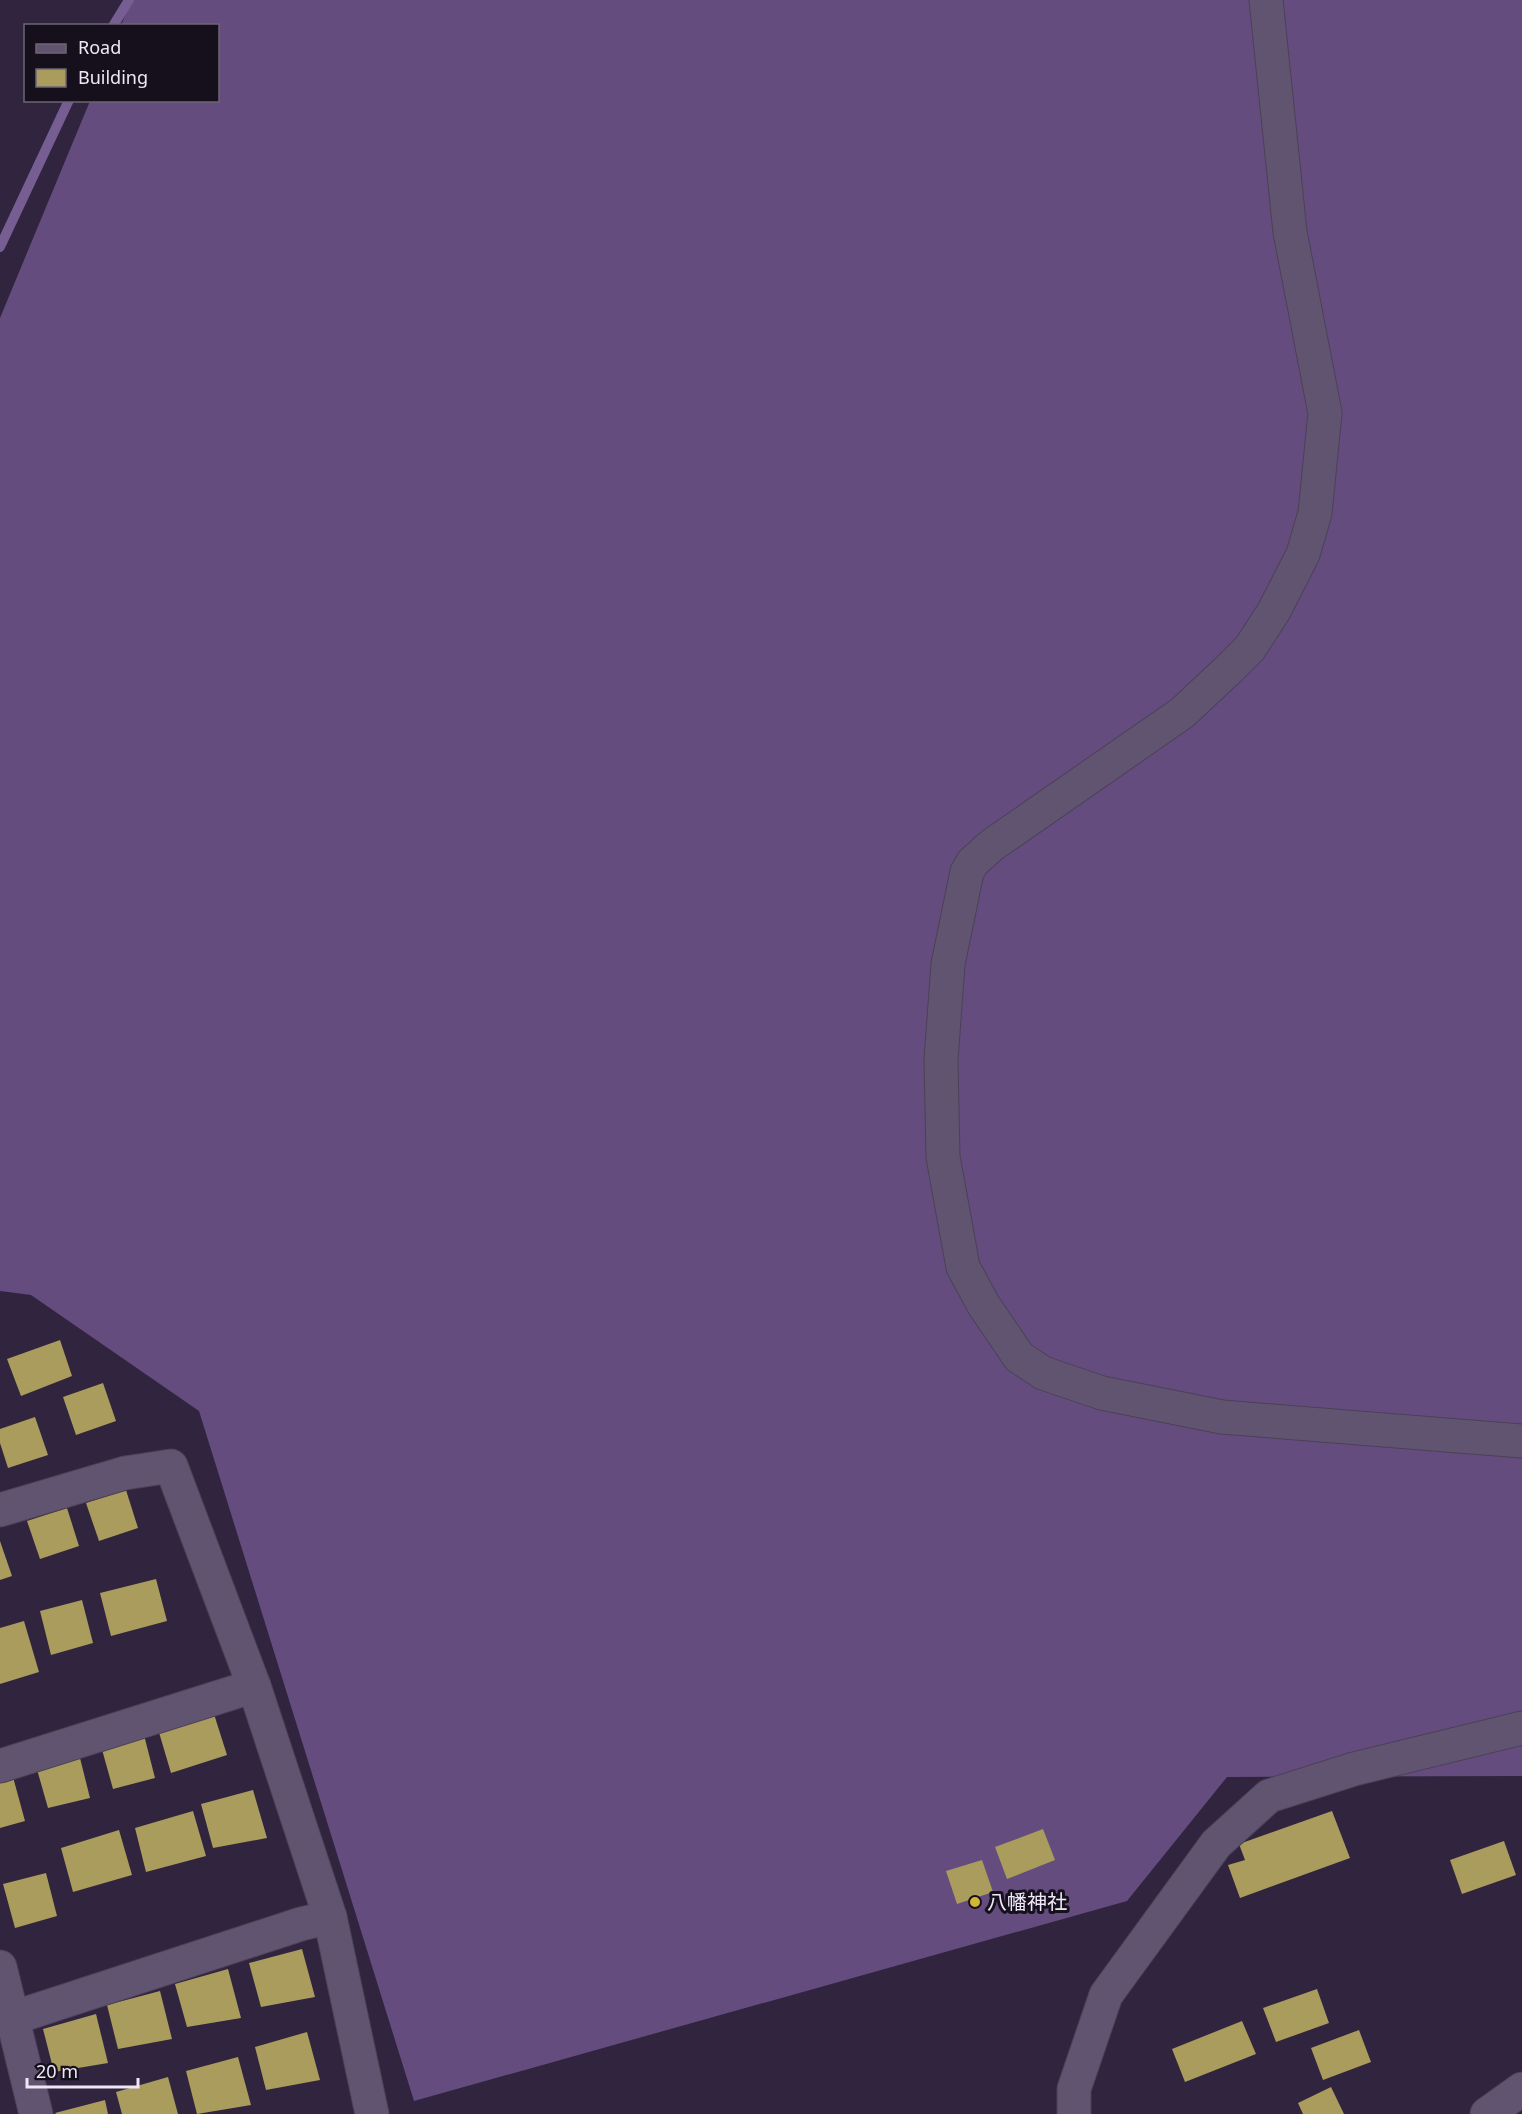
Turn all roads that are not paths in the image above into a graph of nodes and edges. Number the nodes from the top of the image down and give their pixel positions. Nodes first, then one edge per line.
1 (1266, 0) edge
2 (1522, 1441) edge
3 (0, 1510) edge
4 (254, 1686) junction
5 (1522, 1728) edge
6 (0, 1766) edge
7 (330, 1917) junction
8 (0, 1967) edge
9 (14, 2018) junction
10 (1522, 2089) edge
11 (36, 2114) edge
12 (372, 2114) edge
13 (1074, 2114) edge
14 (1487, 2114) edge

1 - 2 street
3 - 4 street
4 - 6 street
4 - 7 street
5 - 13 street
7 - 9 street
7 - 12 street
8 - 9 street
9 - 11 street
10 - 14 street

